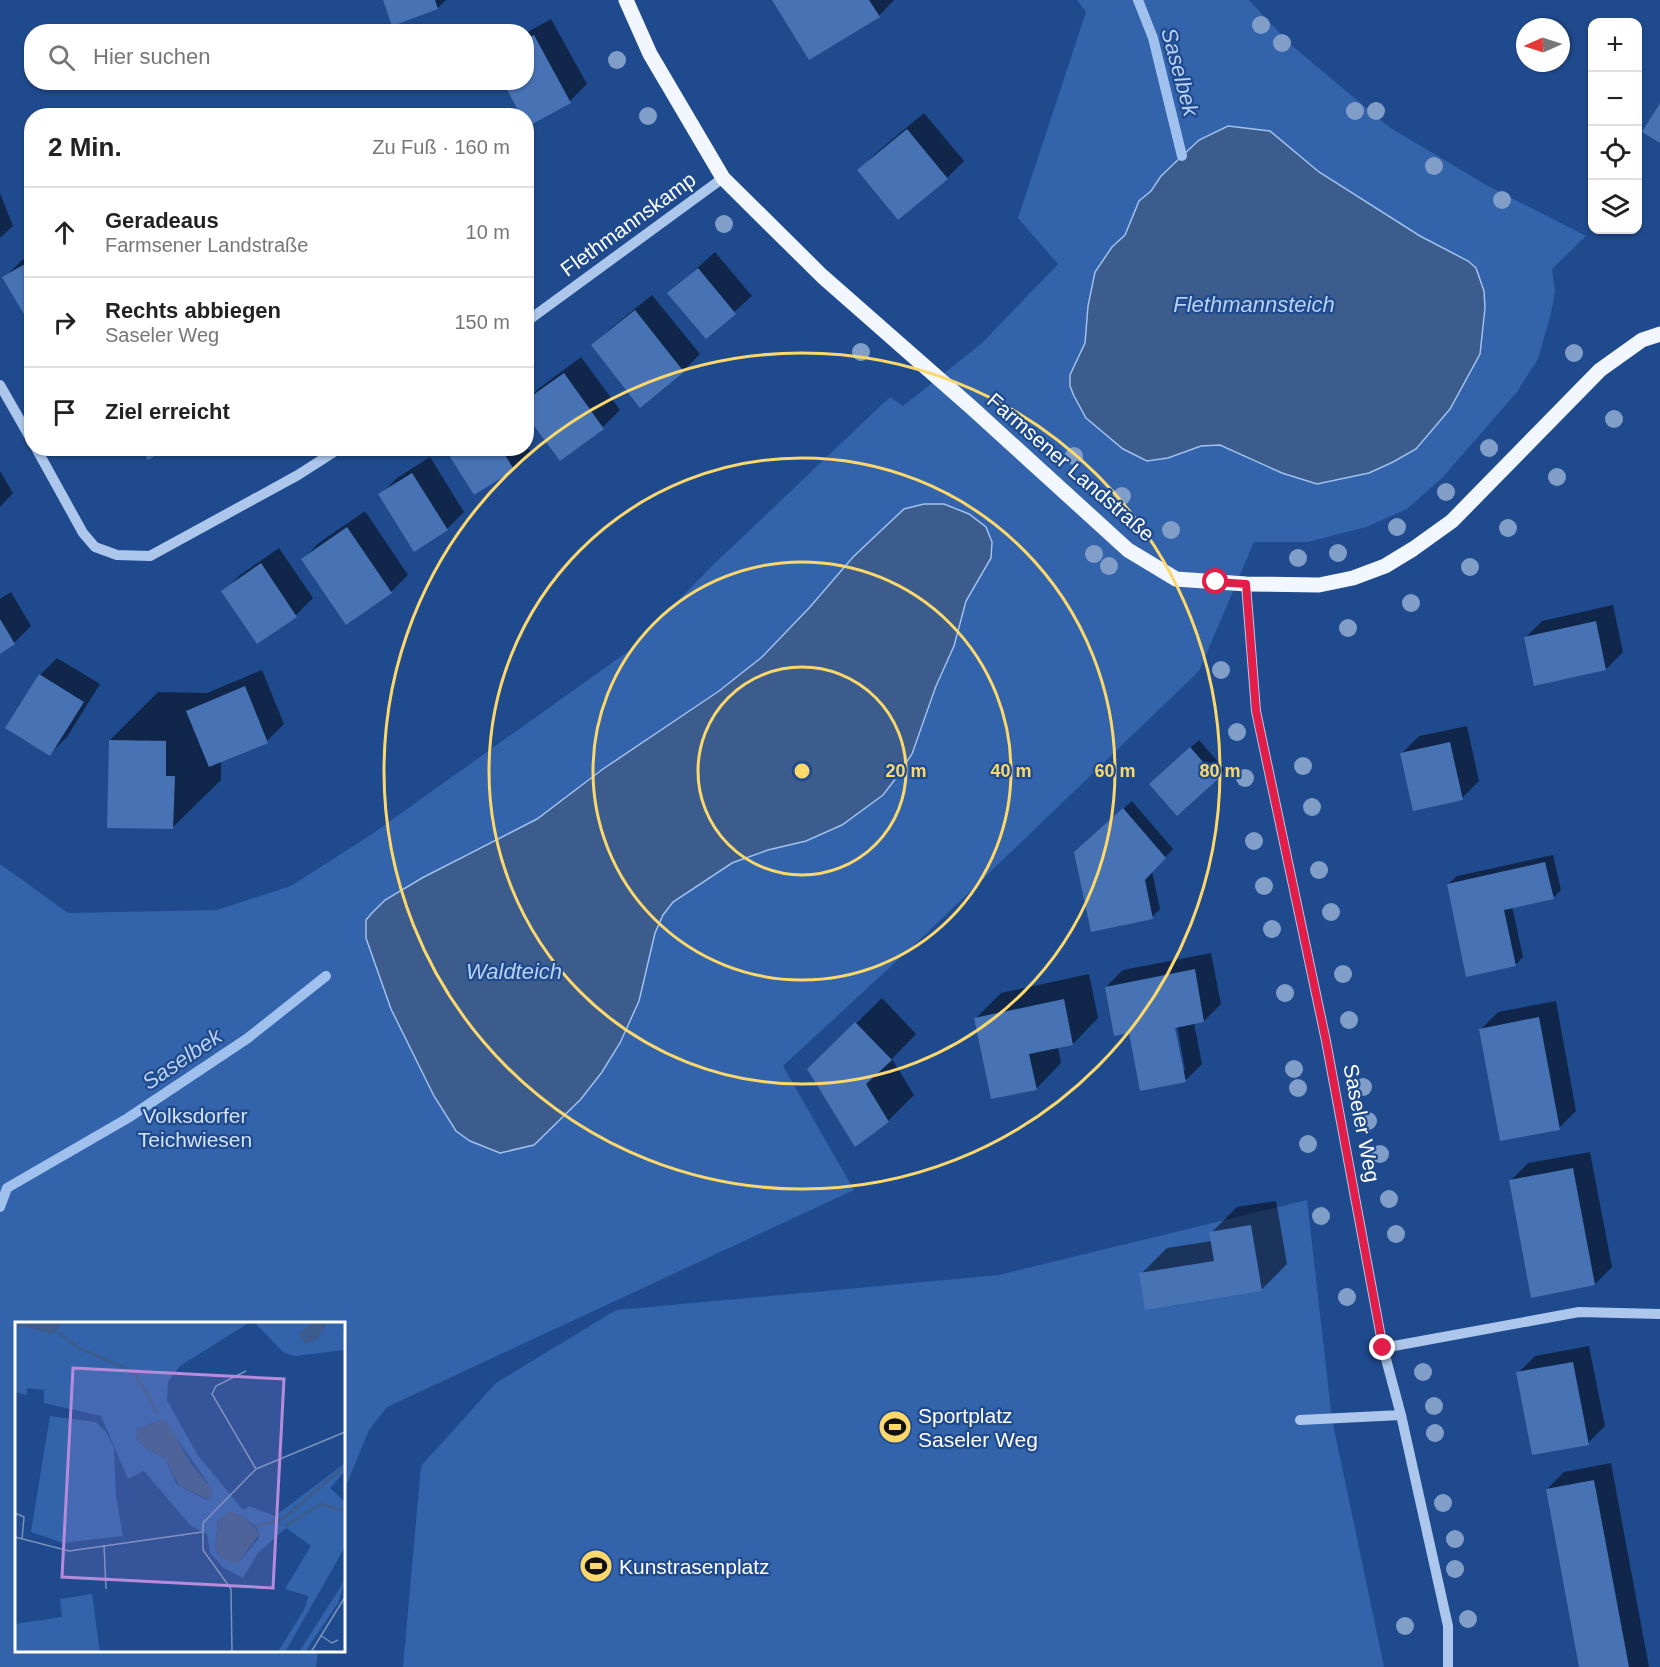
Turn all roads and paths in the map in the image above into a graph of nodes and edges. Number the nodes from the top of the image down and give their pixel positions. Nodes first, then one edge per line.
1 (626, 0) edge
2 (723, 178) junction
3 (534, 316) edge
4 (1660, 334) edge
5 (0, 386) edge
6 (24, 427) edge
7 (40, 456) edge
8 (327, 456) edge
9 (1246, 584) junction
10 (1660, 1314) edge
11 (1383, 1348) junction
12 (1401, 1414) junction
13 (1300, 1420) dead end
14 (1448, 1667) edge

1 - 2 main road, Farmsener Landstraße
2 - 3 street, Flethmannskamp
2 - 9 main road, Farmsener Landstraße
4 - 9 main road, Farmsener Landstraße
5 - 6 street
7 - 8 street
9 - 11 street, Saseler Weg
10 - 11 street
11 - 12 street, Saseler Weg
12 - 13 street
12 - 14 street, Saseler Weg

